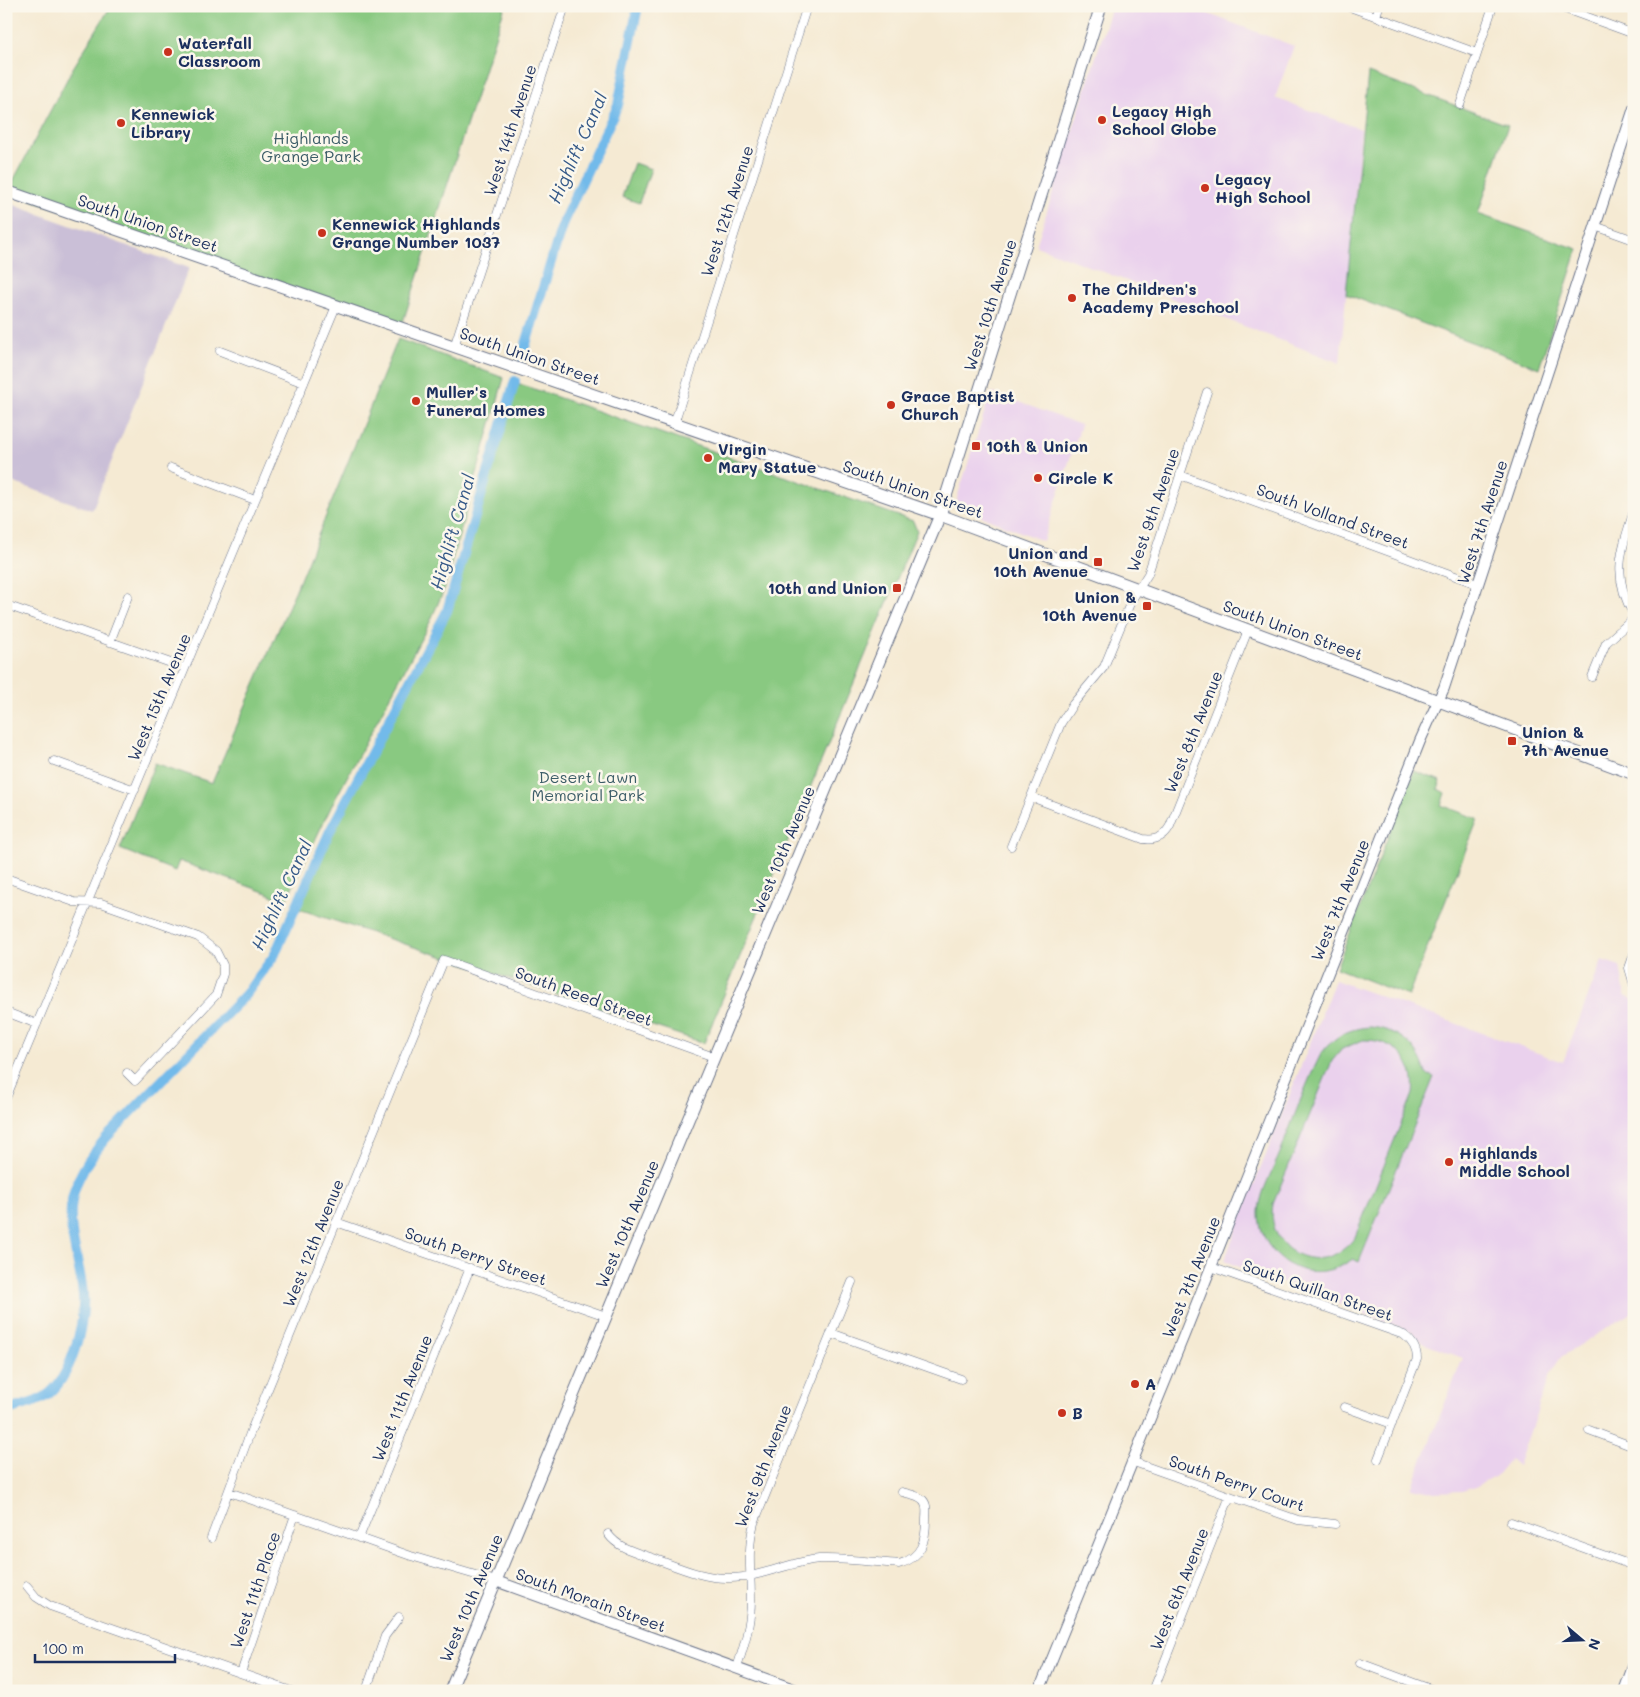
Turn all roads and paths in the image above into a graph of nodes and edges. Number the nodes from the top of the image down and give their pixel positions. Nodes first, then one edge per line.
1 (565, 6) edge
2 (807, 6) edge
3 (1101, 6) edge
4 (1347, 6) edge
5 (1379, 6) edge
6 (1492, 6) edge
7 (1557, 6) edge
8 (1376, 17) junction
9 (1634, 34) edge
10 (1477, 54) junction
11 (1460, 106) dead end
12 (1634, 108) edge
13 (6, 191) edge
14 (1595, 226) junction
15 (1634, 240) edge
16 (336, 306) junction
17 (454, 347) junction
18 (220, 351) dead end
19 (304, 383) junction
20 (1206, 392) dead end
21 (674, 424) junction
22 (171, 468) dead end
23 (1180, 475) junction
24 (255, 500) junction
25 (1634, 511) edge
26 (940, 515) junction
27 (1477, 584) junction
28 (1138, 590) junction
29 (128, 596) dead end
30 (6, 605) edge
31 (1634, 617) edge
32 (1248, 630) junction
33 (110, 642) junction
34 (185, 668) junction
35 (1592, 677) dead end
36 (1438, 701) junction
37 (54, 761) dead end
38 (1634, 774) edge
39 (135, 790) junction
40 (1031, 797) junction
41 (1011, 846) dead end
42 (6, 878) edge
43 (88, 902) junction
44 (1634, 954) edge
45 (444, 960) joint
46 (1634, 985) edge
47 (6, 1012) edge
48 (37, 1024) junction
49 (714, 1057) junction
50 (127, 1073) dead end
51 (6, 1098) edge
52 (336, 1222) junction
53 (1211, 1267) junction
54 (470, 1268) junction
55 (852, 1282) dead end
56 (606, 1316) junction
57 (831, 1333) junction
58 (961, 1379) dead end
59 (1344, 1407) dead end
60 (1392, 1424) junction
61 (1589, 1430) dead end
62 (1634, 1446) edge
63 (1378, 1459) dead end
64 (1131, 1461) junction
65 (229, 1492) junction
66 (902, 1492) dead end
67 (1230, 1496) junction
68 (295, 1515) junction
69 (1512, 1522) dead end
70 (1335, 1524) dead end
71 (608, 1534) dead end
72 (211, 1538) dead end
73 (359, 1538) junction
74 (1634, 1566) edge
75 (750, 1576) junction
76 (496, 1581) junction
77 (27, 1586) dead end
78 (399, 1617) dead end
79 (1360, 1663) dead end
80 (1634, 1664) edge
81 (737, 1668) junction
82 (241, 1673) junction
83 (291, 1691) edge
84 (366, 1691) edge
85 (450, 1691) edge
86 (799, 1691) edge
87 (1039, 1691) edge
88 (1153, 1691) edge
89 (1436, 1691) edge
90 (1624, 1691) edge

1 - 17 street, West 14th Avenue
2 - 21 street, West 12th Avenue
3 - 26 main road, West 10th Avenue
4 - 8 street
5 - 8 street
6 - 10 street
7 - 9 street
8 - 10 street
10 - 11 street
12 - 14 street, West 7th Avenue
13 - 16 main road, South Union Street
14 - 15 street
14 - 27 street, West 7th Avenue
16 - 17 main road, South Union Street
16 - 19 street, West 15th Avenue
17 - 21 main road, South Union Street
18 - 19 street
19 - 24 street, West 15th Avenue
20 - 23 street, West 9th Avenue
21 - 26 main road, South Union Street
22 - 24 street
23 - 27 street, South Volland Street
23 - 28 street, West 9th Avenue
24 - 34 street, West 15th Avenue
25 - 31 street
26 - 28 main road, South Union Street
26 - 49 main road, West 10th Avenue
27 - 36 street, West 7th Avenue
28 - 32 main road, South Union Street
28 - 40 street, West 9th Avenue
29 - 33 street
30 - 33 street
31 - 35 street
32 - 36 main road, South Union Street
32 - 40 street, West 8th Avenue
33 - 34 street
34 - 39 street, West 15th Avenue
36 - 38 main road, South Union Street
36 - 53 street, West 7th Avenue
37 - 39 street
39 - 43 street, West 15th Avenue
40 - 41 street, West 9th Avenue
42 - 43 street
43 - 48 street, West 15th Avenue
43 - 50 street
44 - 46 street
45 - 49 street, South Reed Street
45 - 52 street, West 12th Avenue
47 - 48 street
48 - 51 street, West 15th Avenue
49 - 56 main road, West 10th Avenue
52 - 54 street, South Perry Street
52 - 65 street, West 12th Avenue
53 - 60 street, South Quillan Street
53 - 64 street, West 7th Avenue
54 - 56 street, South Perry Street
54 - 73 street, West 11th Avenue
55 - 57 street, West 9th Avenue
56 - 76 main road, West 10th Avenue
57 - 58 street
57 - 75 street, West 9th Avenue
59 - 60 street
60 - 63 street
61 - 62 street
64 - 67 street, South Perry Court
64 - 87 street, West 7th Avenue
65 - 68 street, South Morain Street
65 - 72 street, West 12th Avenue
66 - 75 street
67 - 70 street, South Perry Court
67 - 88 street, West 6th Avenue
68 - 73 street, South Morain Street
68 - 82 street, West 11th Place
69 - 74 street
71 - 75 street
73 - 76 street, South Morain Street
75 - 81 street, West 9th Avenue
76 - 81 street, South Morain Street
76 - 85 main road, West 10th Avenue
77 - 82 street
78 - 84 street
79 - 89 street
80 - 90 street
81 - 86 street, South Morain Street
82 - 83 street

